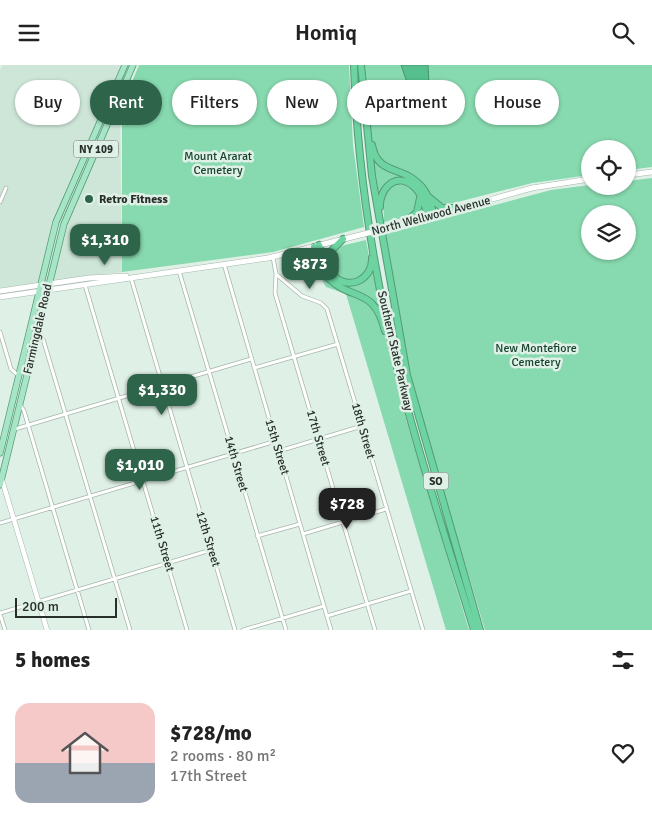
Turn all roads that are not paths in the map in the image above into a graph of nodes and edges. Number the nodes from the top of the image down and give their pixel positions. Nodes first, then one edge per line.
1 (125, 65) edge
2 (133, 65) edge
3 (354, 65) edge
4 (361, 65) edge
5 (366, 128) junction
6 (652, 172) edge
7 (636, 174) edge
8 (581, 180) edge
9 (6, 188) dead end
10 (420, 194) junction
11 (428, 196) junction
12 (0, 202) edge
13 (462, 208) junction
14 (432, 217) junction
15 (405, 223) junction
16 (367, 234) junction
17 (343, 239) junction
18 (382, 239) junction
19 (316, 246) junction
20 (273, 257) junction
21 (224, 264) junction
22 (179, 270) junction
23 (331, 271) junction
24 (276, 274) junction
25 (130, 276) junction
26 (85, 284) junction
27 (48, 286) junction
28 (39, 287) junction
29 (0, 291) edge
30 (0, 297) edge
31 (0, 331) edge
32 (38, 331) junction
33 (2, 343) edge
34 (338, 344) junction
35 (294, 357) junction
36 (395, 358) junction
37 (251, 359) junction
38 (254, 368) junction
39 (208, 371) junction
40 (19, 376) junction
41 (162, 385) junction
42 (118, 398) junction
43 (20, 405) junction
44 (66, 414) junction
45 (28, 425) junction
46 (362, 426) junction
47 (14, 429) junction
48 (2, 433) edge
49 (318, 439) junction
50 (276, 441) junction
51 (278, 451) junction
52 (0, 453) edge
53 (233, 453) junction
54 (187, 467) junction
55 (1, 479) edge
56 (143, 480) junction
57 (90, 496) junction
58 (52, 507) junction
59 (386, 509) junction
60 (14, 519) junction
61 (343, 522) junction
62 (0, 523) edge
63 (300, 524) junction
64 (303, 533) junction
65 (257, 536) junction
66 (211, 550) junction
67 (168, 563) junction
68 (115, 579) junction
69 (77, 590) junction
70 (411, 591) junction
71 (38, 601) junction
72 (367, 604) junction
73 (324, 606) junction
74 (0, 613) edge
75 (327, 616) junction
76 (282, 619) junction
77 (5, 630) edge
78 (46, 630) edge
79 (89, 630) edge
80 (130, 630) edge
81 (187, 630) edge
82 (235, 630) edge
83 (243, 630) edge
84 (286, 630) edge
85 (331, 630) edge
86 (375, 630) edge
87 (422, 630) edge
88 (474, 630) edge
89 (480, 630) edge

1 - 28 main road, Farmingdale Road / NY 109
2 - 27 main road, Farmingdale Road / NY 109
3 - 16 highway, Southern State Parkway / SO
4 - 5 highway, Southern State Parkway / SO
5 - 11 highway
5 - 18 highway, Southern State Parkway / SO
6 - 7 main road
8 - 13 main road, North Wellwood Avenue
9 - 12 street
10 - 14 highway
10 - 15 highway
10 - 18 highway
11 - 13 highway
11 - 14 highway
13 - 14 main road, North Wellwood Avenue
14 - 15 main road, North Wellwood Avenue
15 - 16 main road, North Wellwood Avenue, bridge
16 - 17 main road, North Wellwood Avenue
16 - 23 highway
16 - 36 highway, Southern State Parkway / SO
17 - 19 main road, North Wellwood Avenue
17 - 23 highway
18 - 89 highway, Southern State Parkway / SO
19 - 20 main road, North Wellwood Avenue
19 - 23 highway
19 - 36 highway
20 - 21 main road, North Wellwood Avenue
20 - 24 street
21 - 22 main road, North Wellwood Avenue
21 - 37 street, 15th Street
22 - 25 main road, North Wellwood Avenue
22 - 39 street, 14th Street
24 - 34 street, 18th Street
24 - 35 street, 17th Street
25 - 26 main road
25 - 27 main road
25 - 41 street, 12th Street
26 - 27 main road
26 - 42 street, 11th Street
27 - 28 main road
27 - 32 main road, Farmingdale Road / NY 109
28 - 29 main road
28 - 30 main road
28 - 40 main road, Farmingdale Road / NY 109
31 - 33 street
32 - 43 main road, Farmingdale Road / NY 109
32 - 44 street
33 - 40 street
34 - 35 street
34 - 46 street, 18th Street
35 - 38 street
35 - 49 street, 17th Street
36 - 88 highway, Southern State Parkway / SO
37 - 38 street, 15th Street
37 - 39 street
38 - 50 street, 15th Street
39 - 41 street
39 - 53 street, 14th Street
40 - 48 main road, Farmingdale Road / NY 109
41 - 42 street
41 - 54 street, 12th Street
42 - 44 street
42 - 56 street, 11th Street
43 - 45 street
43 - 47 main road, Farmingdale Road / NY 109
44 - 45 street
44 - 57 street
45 - 47 street
45 - 58 street
46 - 49 street
46 - 59 street, 18th Street
47 - 55 main road, Farmingdale Road / NY 109
48 - 52 main road, Farmingdale Road / NY 109
49 - 51 street
49 - 61 street, 17th Street
50 - 51 street, 15th Street
50 - 53 street
51 - 63 street, 15th Street
53 - 54 street
53 - 65 street, 14th Street
54 - 56 street
54 - 66 street, 12th Street
55 - 60 street
56 - 57 street
56 - 67 street, 11th Street
57 - 58 street
57 - 68 street
58 - 60 street
58 - 69 street
59 - 61 street
59 - 70 street, 18th Street
60 - 62 street
60 - 71 street
61 - 64 street
61 - 72 street, 17th Street
63 - 64 street, 15th Street
63 - 65 street
64 - 73 street, 15th Street
65 - 76 street, 14th Street
66 - 67 street
66 - 82 street, 12th Street
67 - 68 street
67 - 81 street, 11th Street
68 - 69 street
68 - 80 street
69 - 71 street
69 - 79 street
70 - 72 street
70 - 87 street, 18th Street
71 - 74 street
71 - 78 street
72 - 75 street
72 - 86 street, 17th Street
73 - 75 street, 15th Street
73 - 76 street
74 - 77 street
75 - 85 street, 15th Street
76 - 83 street
76 - 84 street, 14th Street

